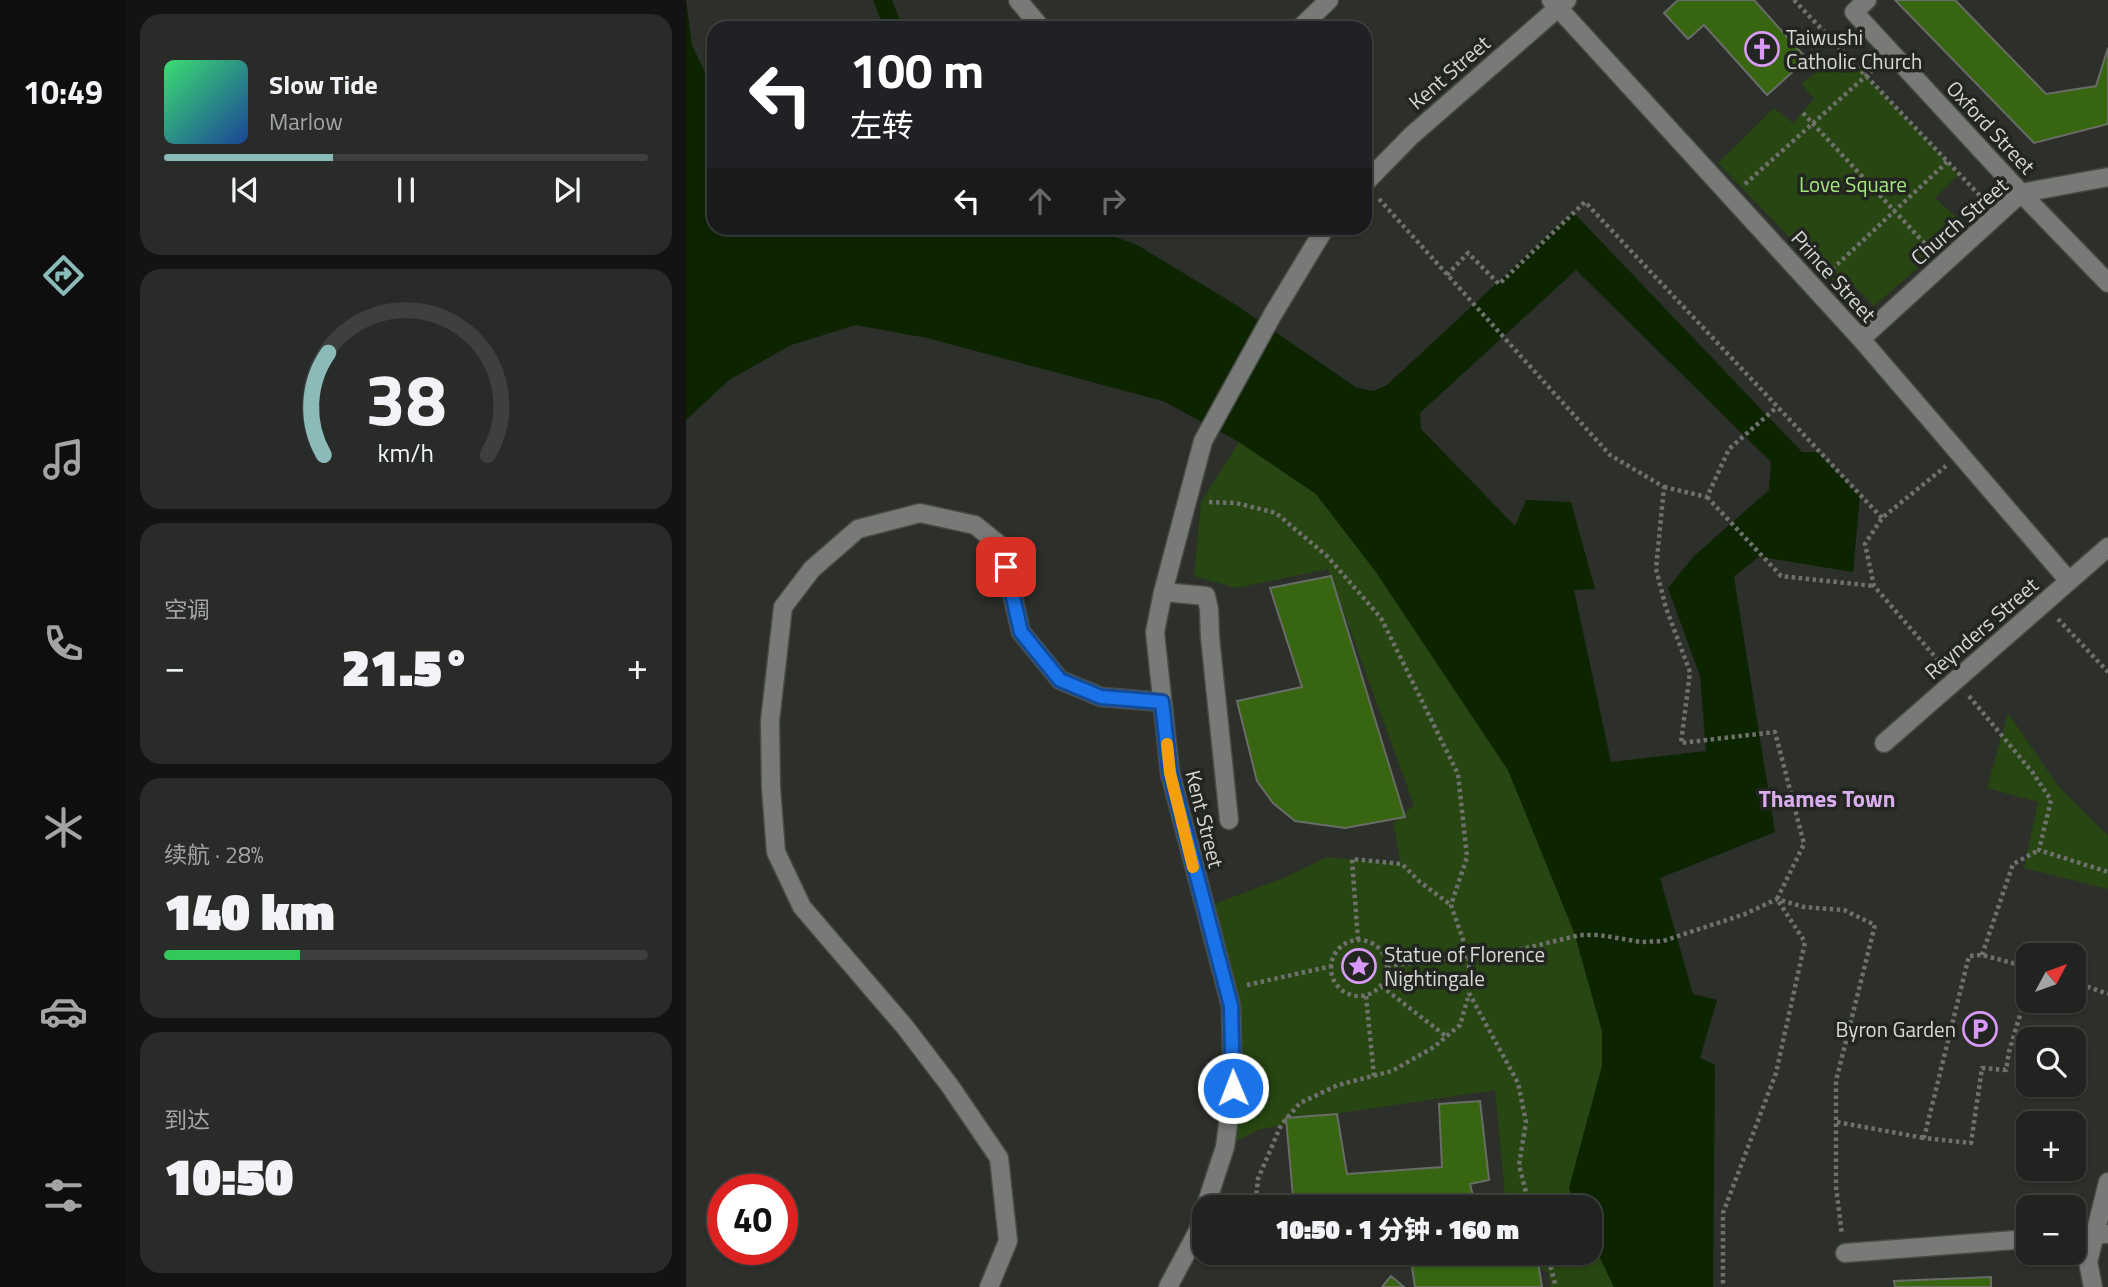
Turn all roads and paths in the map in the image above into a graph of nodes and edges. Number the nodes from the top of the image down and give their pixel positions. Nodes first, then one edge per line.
1 (1018, 0) edge
2 (1329, 0) edge
3 (1794, 0) edge
4 (1867, 0) edge
5 (1559, 3) edge
6 (1035, 21) edge
7 (1307, 21) edge
8 (1892, 52) junction
9 (1866, 76) junction
10 (1802, 113) dead end
11 (1813, 124) junction
12 (1947, 162) junction
13 (2108, 177) edge
14 (1372, 186) edge
15 (1372, 191) edge
16 (2021, 193) junction
17 (1732, 197) junction
18 (1894, 211) junction
19 (1998, 214) junction
20 (1321, 235) edge
21 (1944, 264) junction
22 (1447, 275) junction
23 (2108, 283) edge
24 (1813, 286) junction
25 (1861, 339) junction
26 (1777, 407) junction
27 (1664, 487) junction
28 (1707, 497) junction
29 (1201, 502) dead end
30 (1882, 519) dead end
31 (2108, 547) edge
32 (2069, 581) junction
33 (1874, 586) dead end
34 (1163, 592) junction
35 (2044, 604) junction
36 (2108, 672) edge
37 (1162, 702) junction
38 (1884, 743) dead end
39 (1229, 820) dead end
40 (2039, 850) dead end
41 (1777, 899) junction
42 (1451, 905) junction
43 (1358, 940) junction
44 (1982, 955) junction
45 (1469, 957) junction
46 (2016, 964) edge
47 (1332, 966) junction
48 (1387, 966) junction
49 (1381, 986) junction
50 (2086, 986) edge
51 (1225, 990) junction
52 (1469, 993) junction
53 (2108, 994) edge
54 (1366, 996) junction
55 (2021, 1013) edge
56 (1447, 1037) junction
57 (1374, 1076) junction
58 (1836, 1122) junction
59 (1924, 1138) junction
60 (2108, 1182) edge
61 (1209, 1195) edge
62 (1256, 1195) edge
63 (1527, 1195) edge
64 (2101, 1234) edge
65 (2016, 1240) edge
66 (1192, 1242) edge
67 (1845, 1253) joint
68 (1551, 1265) edge
69 (989, 1287) edge
70 (1168, 1287) edge
71 (1556, 1287) edge
72 (1723, 1287) edge
73 (2093, 1287) edge

1 - 6 street
2 - 7 street
3 - 9 path
4 - 8 street, Oxford Street
5 - 14 street, Kent Street
5 - 17 street, Prince Street
8 - 9 path
8 - 16 street, Oxford Street
9 - 11 path
9 - 12 path
10 - 11 path
11 - 17 path
11 - 18 path
12 - 18 path
12 - 19 path
13 - 16 street, Church Street
15 - 22 path
16 - 19 street, Church Street
16 - 23 street, Oxford Street
17 - 24 street, Prince Street
18 - 21 path
18 - 24 path
19 - 21 street, Church Street
20 - 34 street, Kent Street
21 - 25 street, Church Street
22 - 26 path
22 - 27 path
24 - 25 street, Prince Street
25 - 32 street, Prince Street
26 - 28 path
26 - 30 path
27 - 28 path
27 - 41 path
28 - 33 path
29 - 42 path
31 - 32 street, Reynders Street
32 - 35 street, Reynders Street
34 - 37 street, Kent Street
34 - 39 street
35 - 36 path
35 - 38 street, Reynders Street
37 - 51 street, Kent Street
37 - 69 street
40 - 44 path
41 - 45 path
41 - 58 path
41 - 72 path
42 - 43 path
42 - 45 path
43 - 47 path
43 - 48 path
44 - 46 path
44 - 59 path
45 - 48 path
45 - 52 path
47 - 51 path
47 - 54 path
48 - 49 path
49 - 54 path
49 - 56 path
50 - 53 path
51 - 61 street, Kent Street
52 - 56 path
52 - 63 path
54 - 57 path
55 - 59 path
56 - 57 path
57 - 62 path
58 - 59 path
58 - 67 path
60 - 64 street
64 - 73 street
65 - 67 street
66 - 70 street, Kent Street
68 - 71 path

